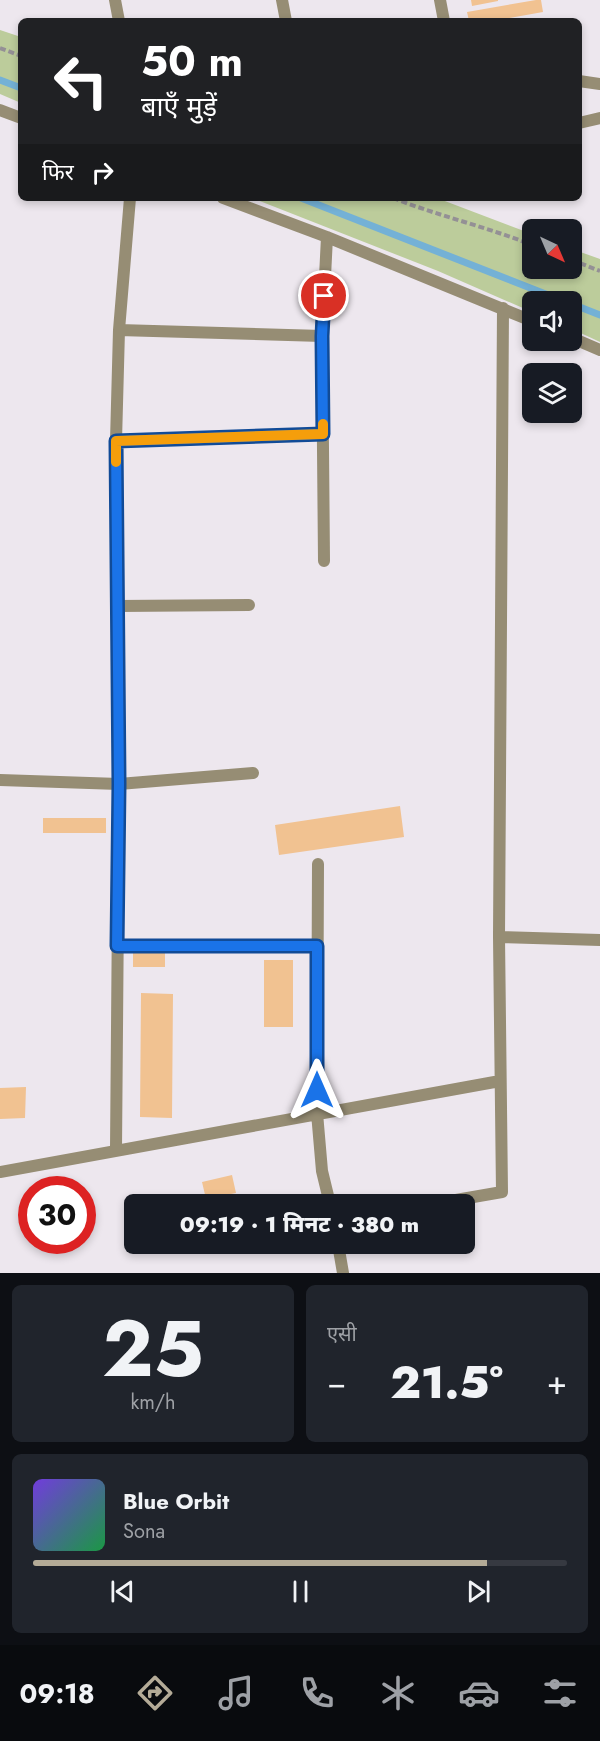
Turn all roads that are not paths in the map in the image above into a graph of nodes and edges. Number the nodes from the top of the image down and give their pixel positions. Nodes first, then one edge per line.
1 (115, 0) edge
2 (282, 0) edge
3 (440, 0) edge
4 (118, 18) edge
5 (285, 18) edge
6 (443, 18) edge
7 (582, 81) edge
8 (600, 84) edge
9 (0, 110) edge
10 (18, 117) edge
11 (600, 118) edge
12 (582, 122) edge
13 (130, 201) edge
14 (232, 201) edge
15 (327, 237) junction
16 (503, 308) junction
17 (522, 317) edge
18 (119, 330) junction
19 (322, 336) junction
20 (582, 342) edge
21 (600, 350) edge
22 (323, 434) junction
23 (116, 441) junction
24 (324, 561) dead end
25 (249, 605) dead end
26 (118, 606) junction
27 (253, 773) dead end
28 (0, 780) edge
29 (119, 784) junction
30 (318, 864) dead end
31 (499, 937) junction
32 (600, 940) edge
33 (117, 946) junction
34 (317, 946) junction
35 (500, 1081) junction
36 (317, 1113) junction
37 (116, 1150) junction
38 (0, 1172) edge
39 (328, 1194) edge
40 (475, 1197) edge
41 (340, 1254) edge
42 (343, 1273) edge

1 - 4 street
2 - 5 street
3 - 6 street
7 - 8 street
9 - 10 street
11 - 12 street
13 - 18 street
14 - 15 street
15 - 16 street
15 - 19 street
16 - 17 street
16 - 31 street
18 - 19 street
18 - 23 street
19 - 22 street
20 - 21 street
22 - 23 street
22 - 24 street
23 - 26 street
25 - 26 street
26 - 29 street
27 - 29 street
28 - 29 street
29 - 33 street
30 - 34 street
31 - 32 street
31 - 35 street
33 - 34 street
33 - 37 street
34 - 36 street
35 - 36 street
35 - 40 street
36 - 37 street
36 - 39 street
37 - 38 street
41 - 42 street

